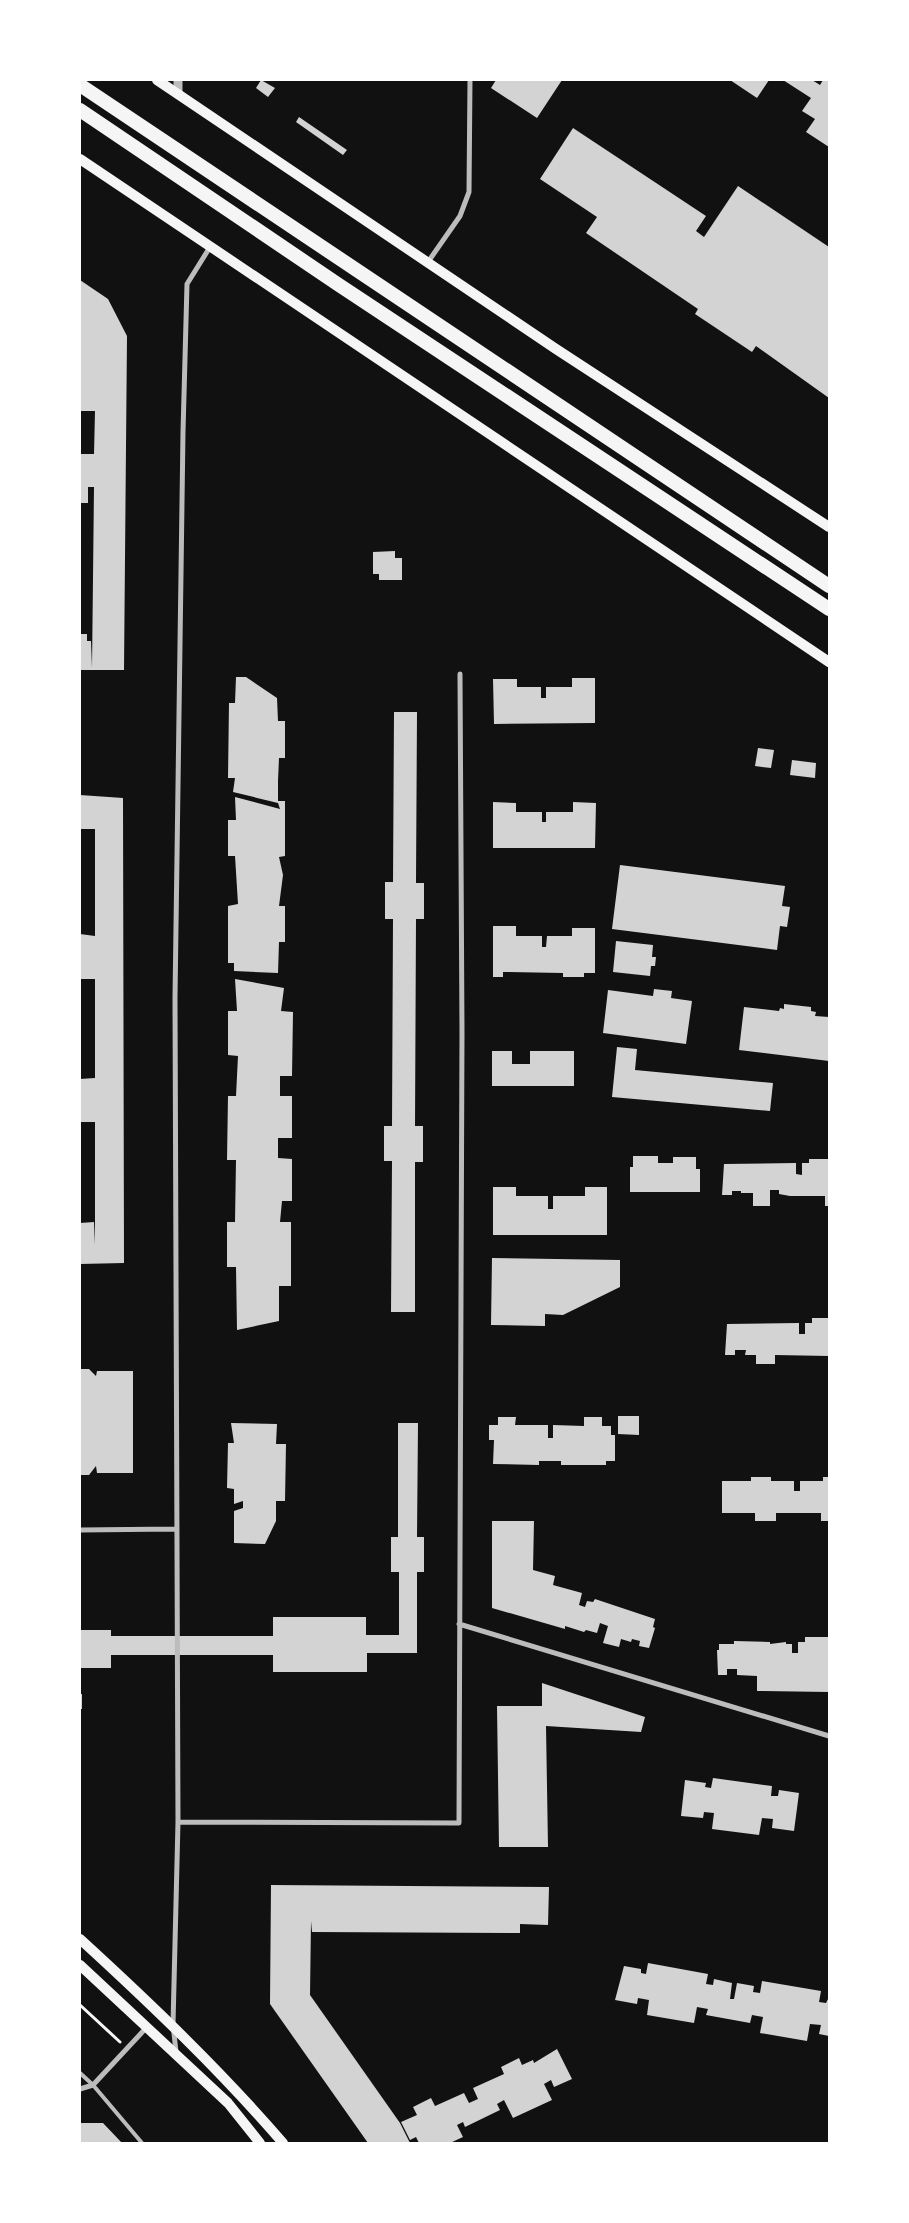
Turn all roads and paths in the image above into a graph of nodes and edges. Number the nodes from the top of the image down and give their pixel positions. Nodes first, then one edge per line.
1 (157, 80) edge
2 (178, 80) edge
3 (470, 80) edge
4 (80, 86) edge
5 (178, 94) junction
6 (80, 110) edge
7 (80, 160) edge
8 (210, 247) junction
9 (428, 262) junction
10 (829, 528) edge
11 (829, 586) edge
12 (829, 609) edge
13 (829, 662) edge
14 (460, 674) dead end
15 (176, 1529) junction
16 (80, 1530) edge
17 (459, 1624) junction
18 (829, 1736) edge
19 (178, 1822) junction
20 (80, 1939) edge
21 (80, 1964) edge
22 (80, 2005) edge
23 (172, 2024) junction
24 (148, 2026) junction
25 (127, 2048) junction
26 (176, 2052) junction
27 (80, 2073) edge
28 (93, 2084) junction
29 (80, 2089) edge
30 (142, 2143) edge
31 (260, 2143) edge
32 (283, 2143) edge

1 - 5 main road
2 - 5 street
3 - 9 street
4 - 11 highway
5 - 9 main road
6 - 12 highway
7 - 8 main road
8 - 13 main road
8 - 15 street
9 - 10 main road
14 - 17 street
15 - 16 street
15 - 19 street
17 - 18 street
17 - 19 street
19 - 23 street
20 - 23 main road
21 - 24 main road
22 - 25 path
23 - 26 street
23 - 32 main road
24 - 25 street
24 - 26 main road
25 - 28 street
26 - 31 main road
27 - 28 lane
28 - 29 street
28 - 30 lane

